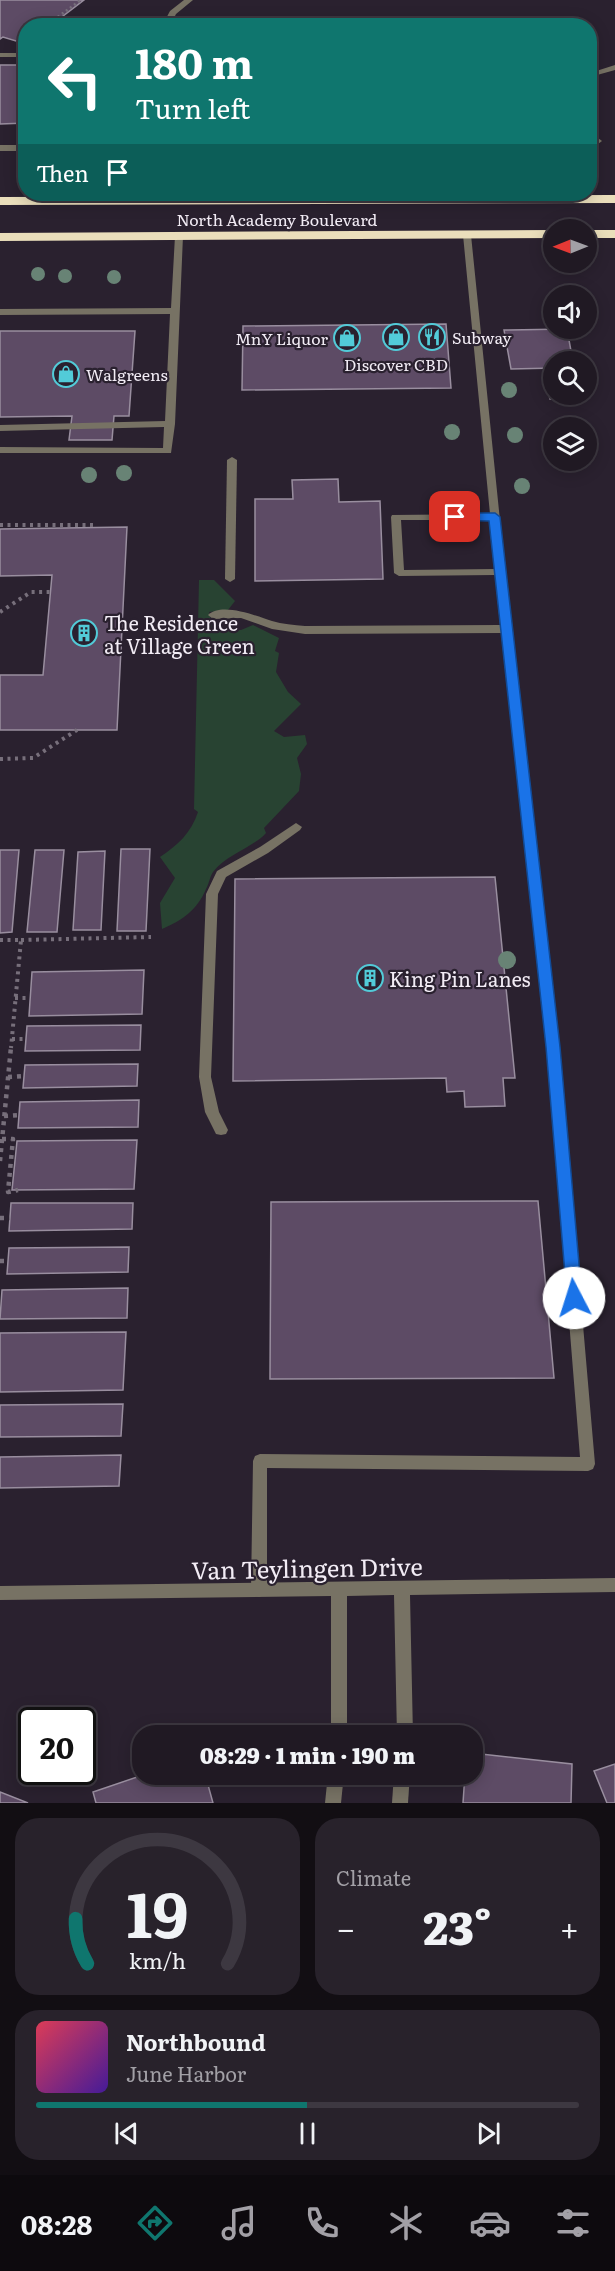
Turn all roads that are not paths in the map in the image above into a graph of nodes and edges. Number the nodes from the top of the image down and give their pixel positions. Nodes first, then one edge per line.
1 (189, 0) edge
2 (170, 18) edge
3 (0, 55) edge
4 (18, 55) edge
5 (615, 67) edge
6 (597, 73) edge
7 (0, 148) edge
8 (18, 148) edge
9 (597, 199) edge
10 (615, 199) edge
11 (18, 200) edge
12 (0, 201) edge
13 (543, 234) edge
14 (597, 234) edge
15 (615, 234) edge
16 (467, 235) junction
17 (179, 236) junction
18 (0, 237) edge
19 (175, 311) junction
20 (0, 312) edge
21 (170, 424) junction
22 (0, 428) edge
23 (0, 450) edge
24 (232, 460) dead end
25 (495, 517) junction
26 (500, 572) junction
27 (230, 579) dead end
28 (213, 615) dead end
29 (506, 629) junction
30 (296, 827) dead end
31 (221, 1130) dead end
32 (615, 1585) edge
33 (339, 1588) junction
34 (402, 1588) junction
35 (259, 1590) junction
36 (0, 1593) edge
37 (339, 1725) edge
38 (405, 1725) edge
39 (335, 1785) edge
40 (401, 1785) edge
41 (333, 1803) edge
42 (400, 1803) edge

1 - 2 street
3 - 4 street
5 - 6 street
7 - 8 street
9 - 10 highway, North Academy Boulevard
11 - 12 highway, North Academy Boulevard
13 - 16 highway, North Academy Boulevard
14 - 15 highway
16 - 17 highway, North Academy Boulevard
16 - 25 street
17 - 18 highway, North Academy Boulevard
17 - 19 street
19 - 20 street
19 - 21 street
21 - 22 street
21 - 23 street
24 - 27 street
25 - 26 street
25 - 26 street
26 - 29 street
28 - 29 street
29 - 35 street
30 - 31 street
32 - 34 street, Van Teylingen Drive
33 - 34 street, Van Teylingen Drive
33 - 35 street, Van Teylingen Drive
33 - 37 street
34 - 38 street
35 - 36 street, Van Teylingen Drive
39 - 41 street
40 - 42 street

